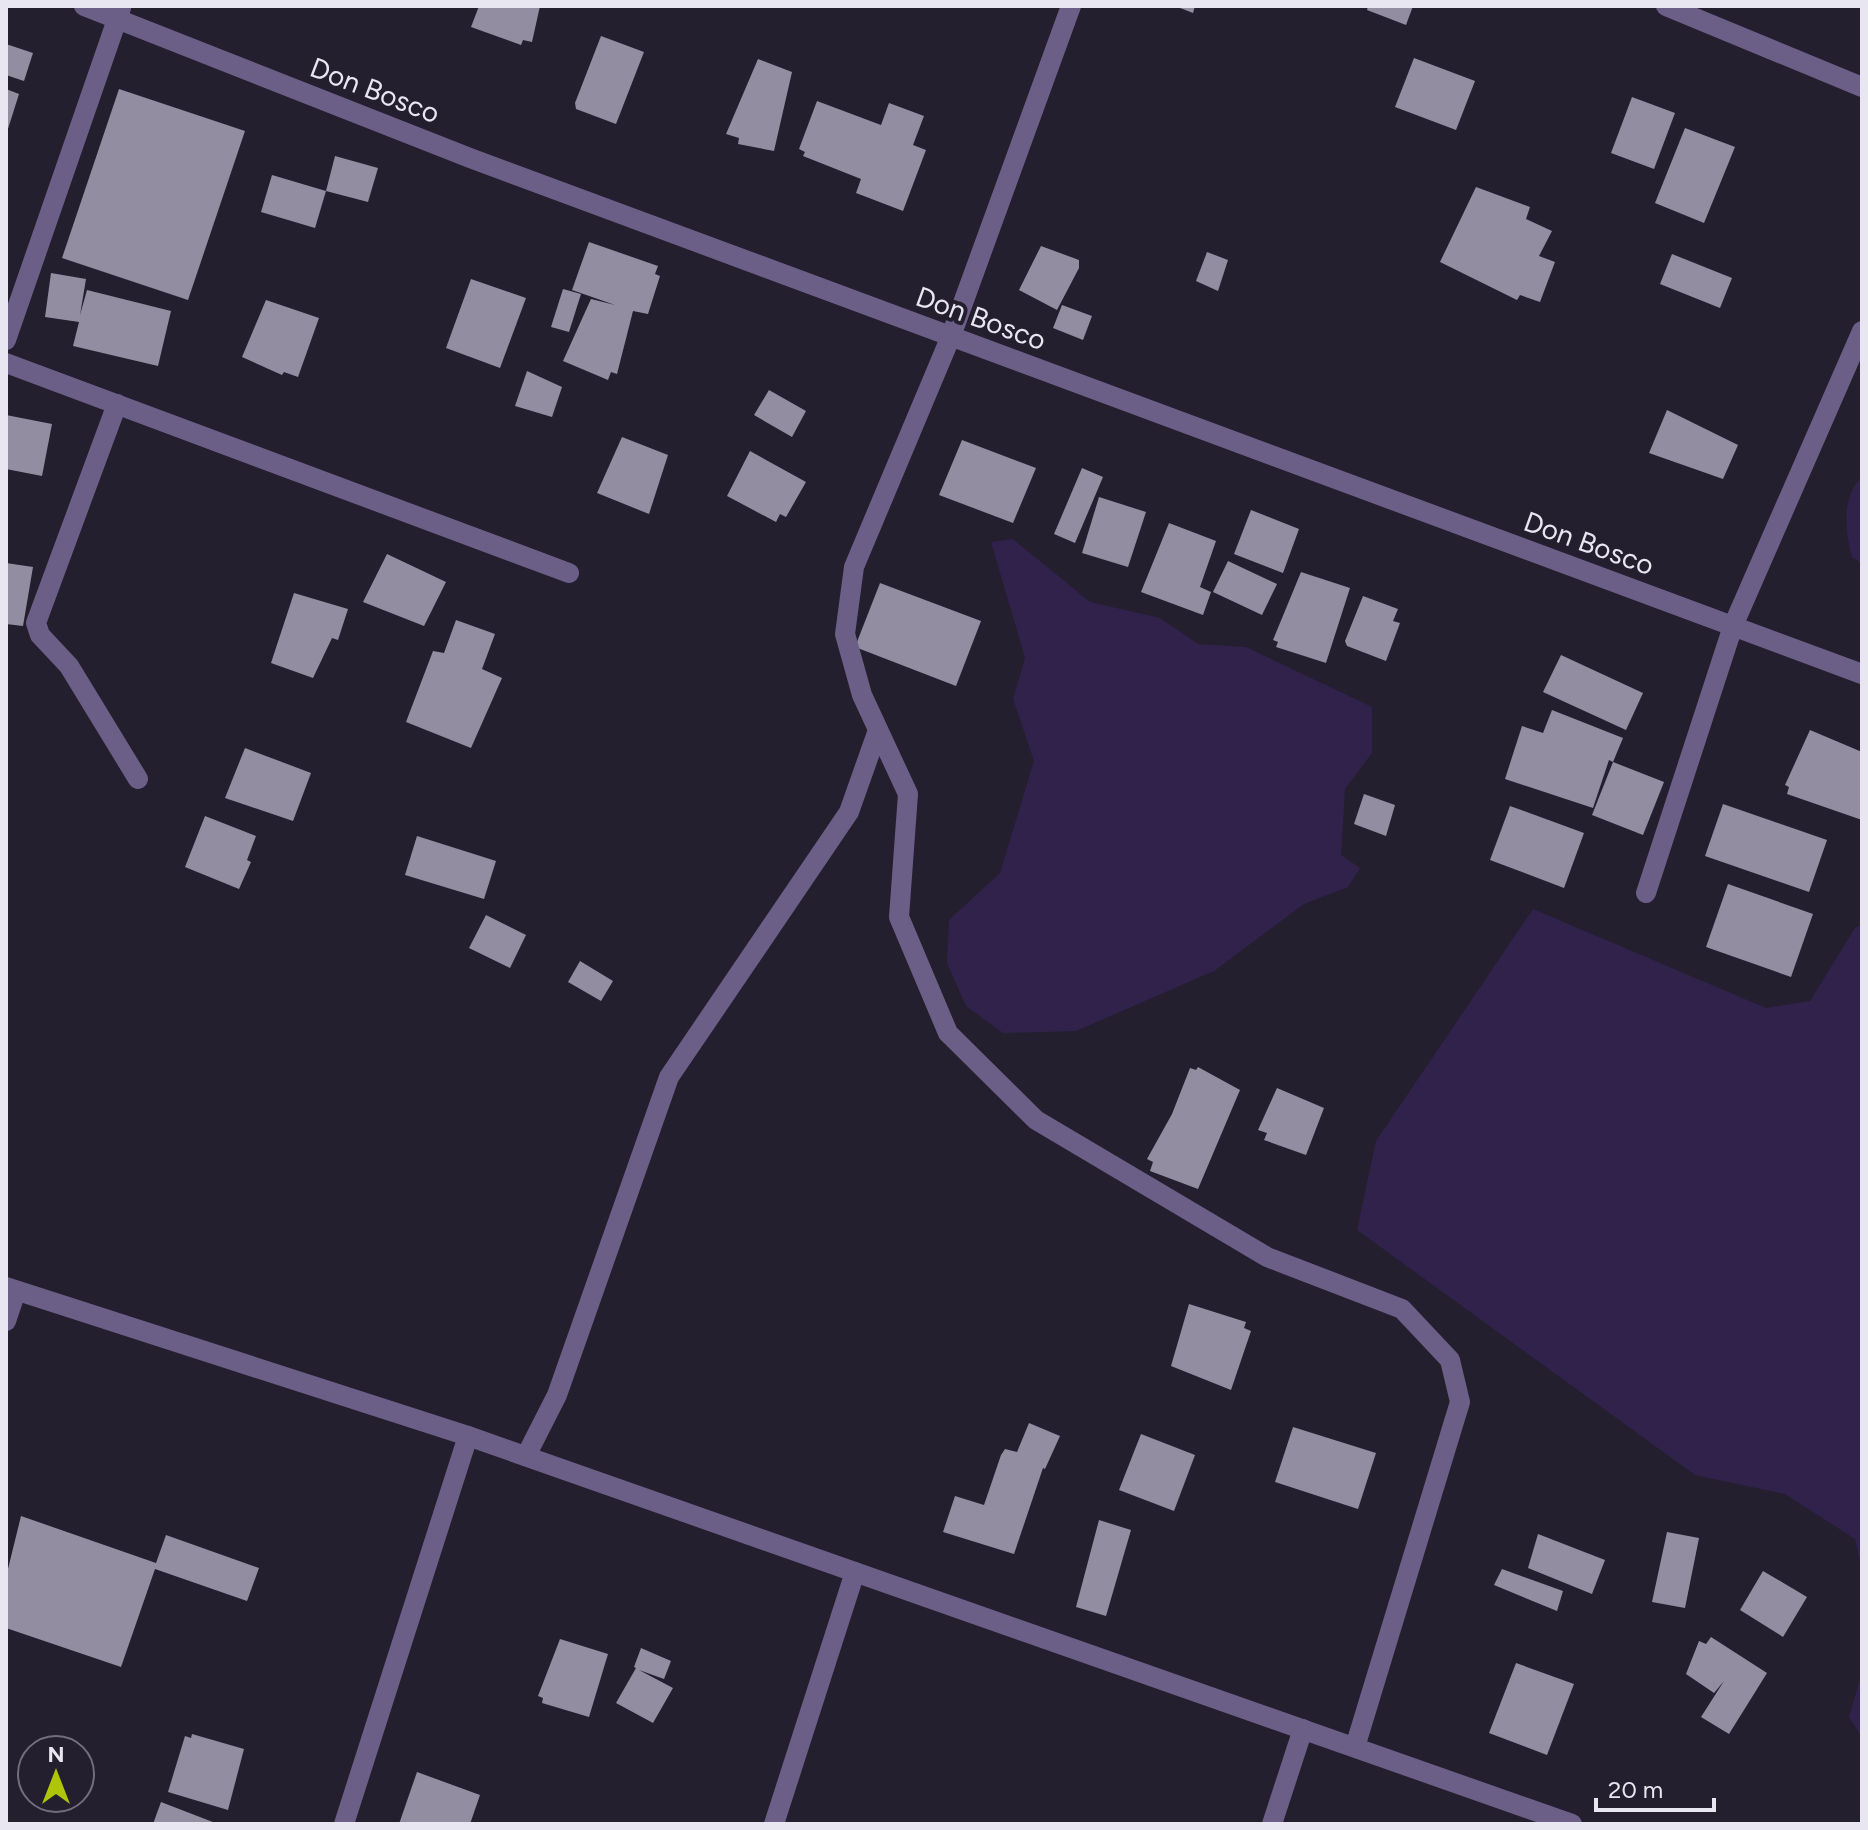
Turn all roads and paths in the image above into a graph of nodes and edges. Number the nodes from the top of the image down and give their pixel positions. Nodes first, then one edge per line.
1 (84, 6) edge
2 (1071, 6) edge
3 (1666, 6) edge
4 (119, 12) edge
5 (1862, 87) edge
6 (1862, 331) edge
7 (951, 336) junction
8 (6, 340) edge
9 (6, 363) edge
10 (117, 404) junction
11 (569, 573) dead end
12 (1733, 626) junction
13 (1862, 674) edge
14 (878, 730) junction
15 (138, 779) dead end
16 (1646, 893) dead end
17 (11, 1289) edge
18 (6, 1321) edge
19 (468, 1436) junction
20 (526, 1456) junction
21 (855, 1572) junction
22 (1303, 1729) junction
23 (1355, 1747) junction
24 (344, 1824) edge
25 (774, 1824) edge
26 (1272, 1824) edge
27 (1572, 1824) edge

1 - 4 street, Don Bosco
2 - 7 street
3 - 5 street
4 - 7 street, Don Bosco
4 - 8 street
6 - 12 street
7 - 12 street, Don Bosco
7 - 14 street
9 - 10 street
10 - 11 street
10 - 15 street
12 - 13 street, Don Bosco
12 - 16 street
14 - 20 street
14 - 23 street
17 - 18 street
17 - 19 street
19 - 20 street
19 - 24 street
20 - 21 street
21 - 22 street
21 - 25 street
22 - 23 street
22 - 26 street
23 - 27 street

